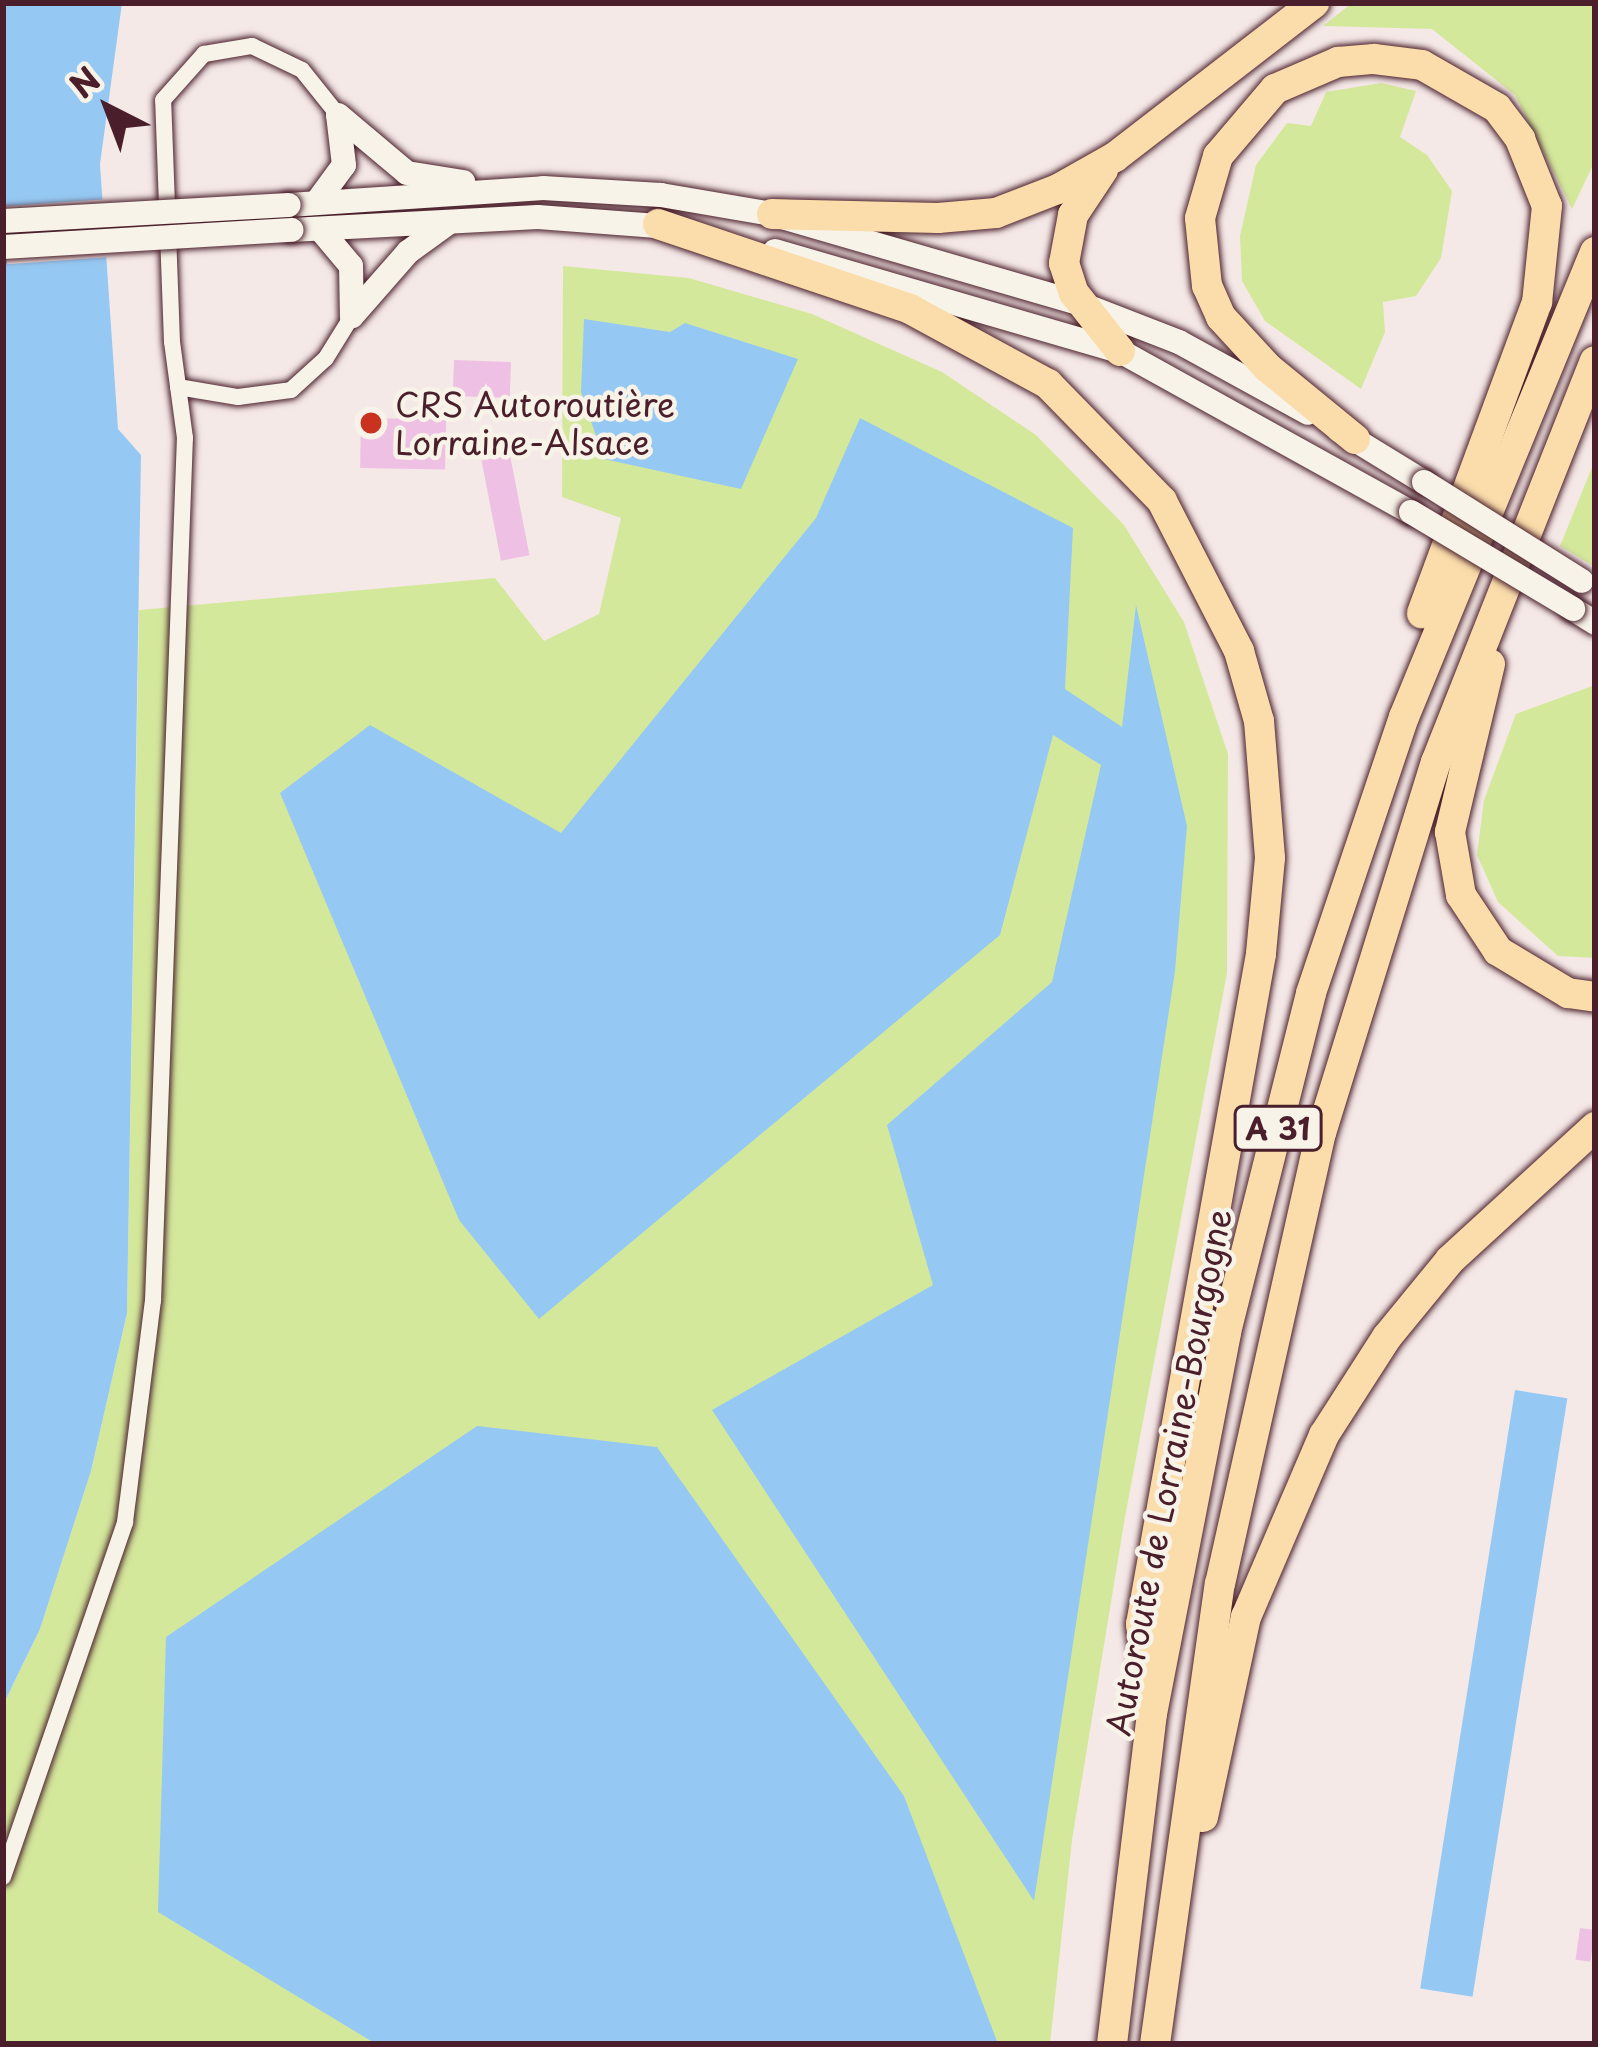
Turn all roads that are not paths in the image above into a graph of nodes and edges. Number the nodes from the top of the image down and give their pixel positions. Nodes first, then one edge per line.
1 (1314, 3) edge
2 (338, 115) junction
3 (1115, 157) junction
4 (543, 188) junction
5 (316, 203) junction
6 (772, 214) junction
7 (290, 218) junction
8 (3, 221) edge
9 (448, 223) junction
10 (658, 224) junction
11 (320, 229) junction
12 (3, 247) edge
13 (1595, 252) edge
14 (1082, 304) junction
15 (352, 316) junction
16 (1120, 351) junction
17 (1595, 361) edge
18 (178, 387) junction
19 (1355, 439) junction
20 (1589, 585) edge
21 (1486, 623) junction
22 (1595, 623) edge
23 (1311, 993) junction
24 (1595, 997) edge
25 (1595, 1127) edge
26 (1152, 1714) junction
27 (3, 1877) edge
28 (1157, 2030) edge
29 (1112, 2044) edge

1 - 3 highway
2 - 4 main road
2 - 5 main road
2 - 18 street
3 - 6 highway
3 - 14 highway
4 - 5 main road
4 - 6 main road
5 - 7 main road
6 - 14 main road
7 - 8 main road, bridge
7 - 11 main road
7 - 12 main road, bridge
9 - 10 main road
9 - 11 main road
9 - 15 main road
10 - 16 main road
10 - 26 highway
11 - 15 main road
13 - 23 highway, Autoroute de Lorraine-Bourgogne / A 31
14 - 16 highway
14 - 19 main road
15 - 18 street
16 - 22 main road, bridge
17 - 21 highway, A 31
18 - 27 street
19 - 20 main road, bridge
19 - 23 highway
21 - 24 highway
21 - 28 highway, A 31
23 - 26 highway, Autoroute de Lorraine-Bourgogne / A 31
25 - 28 highway
26 - 29 highway, Autoroute de Lorraine-Bourgogne / A 31

